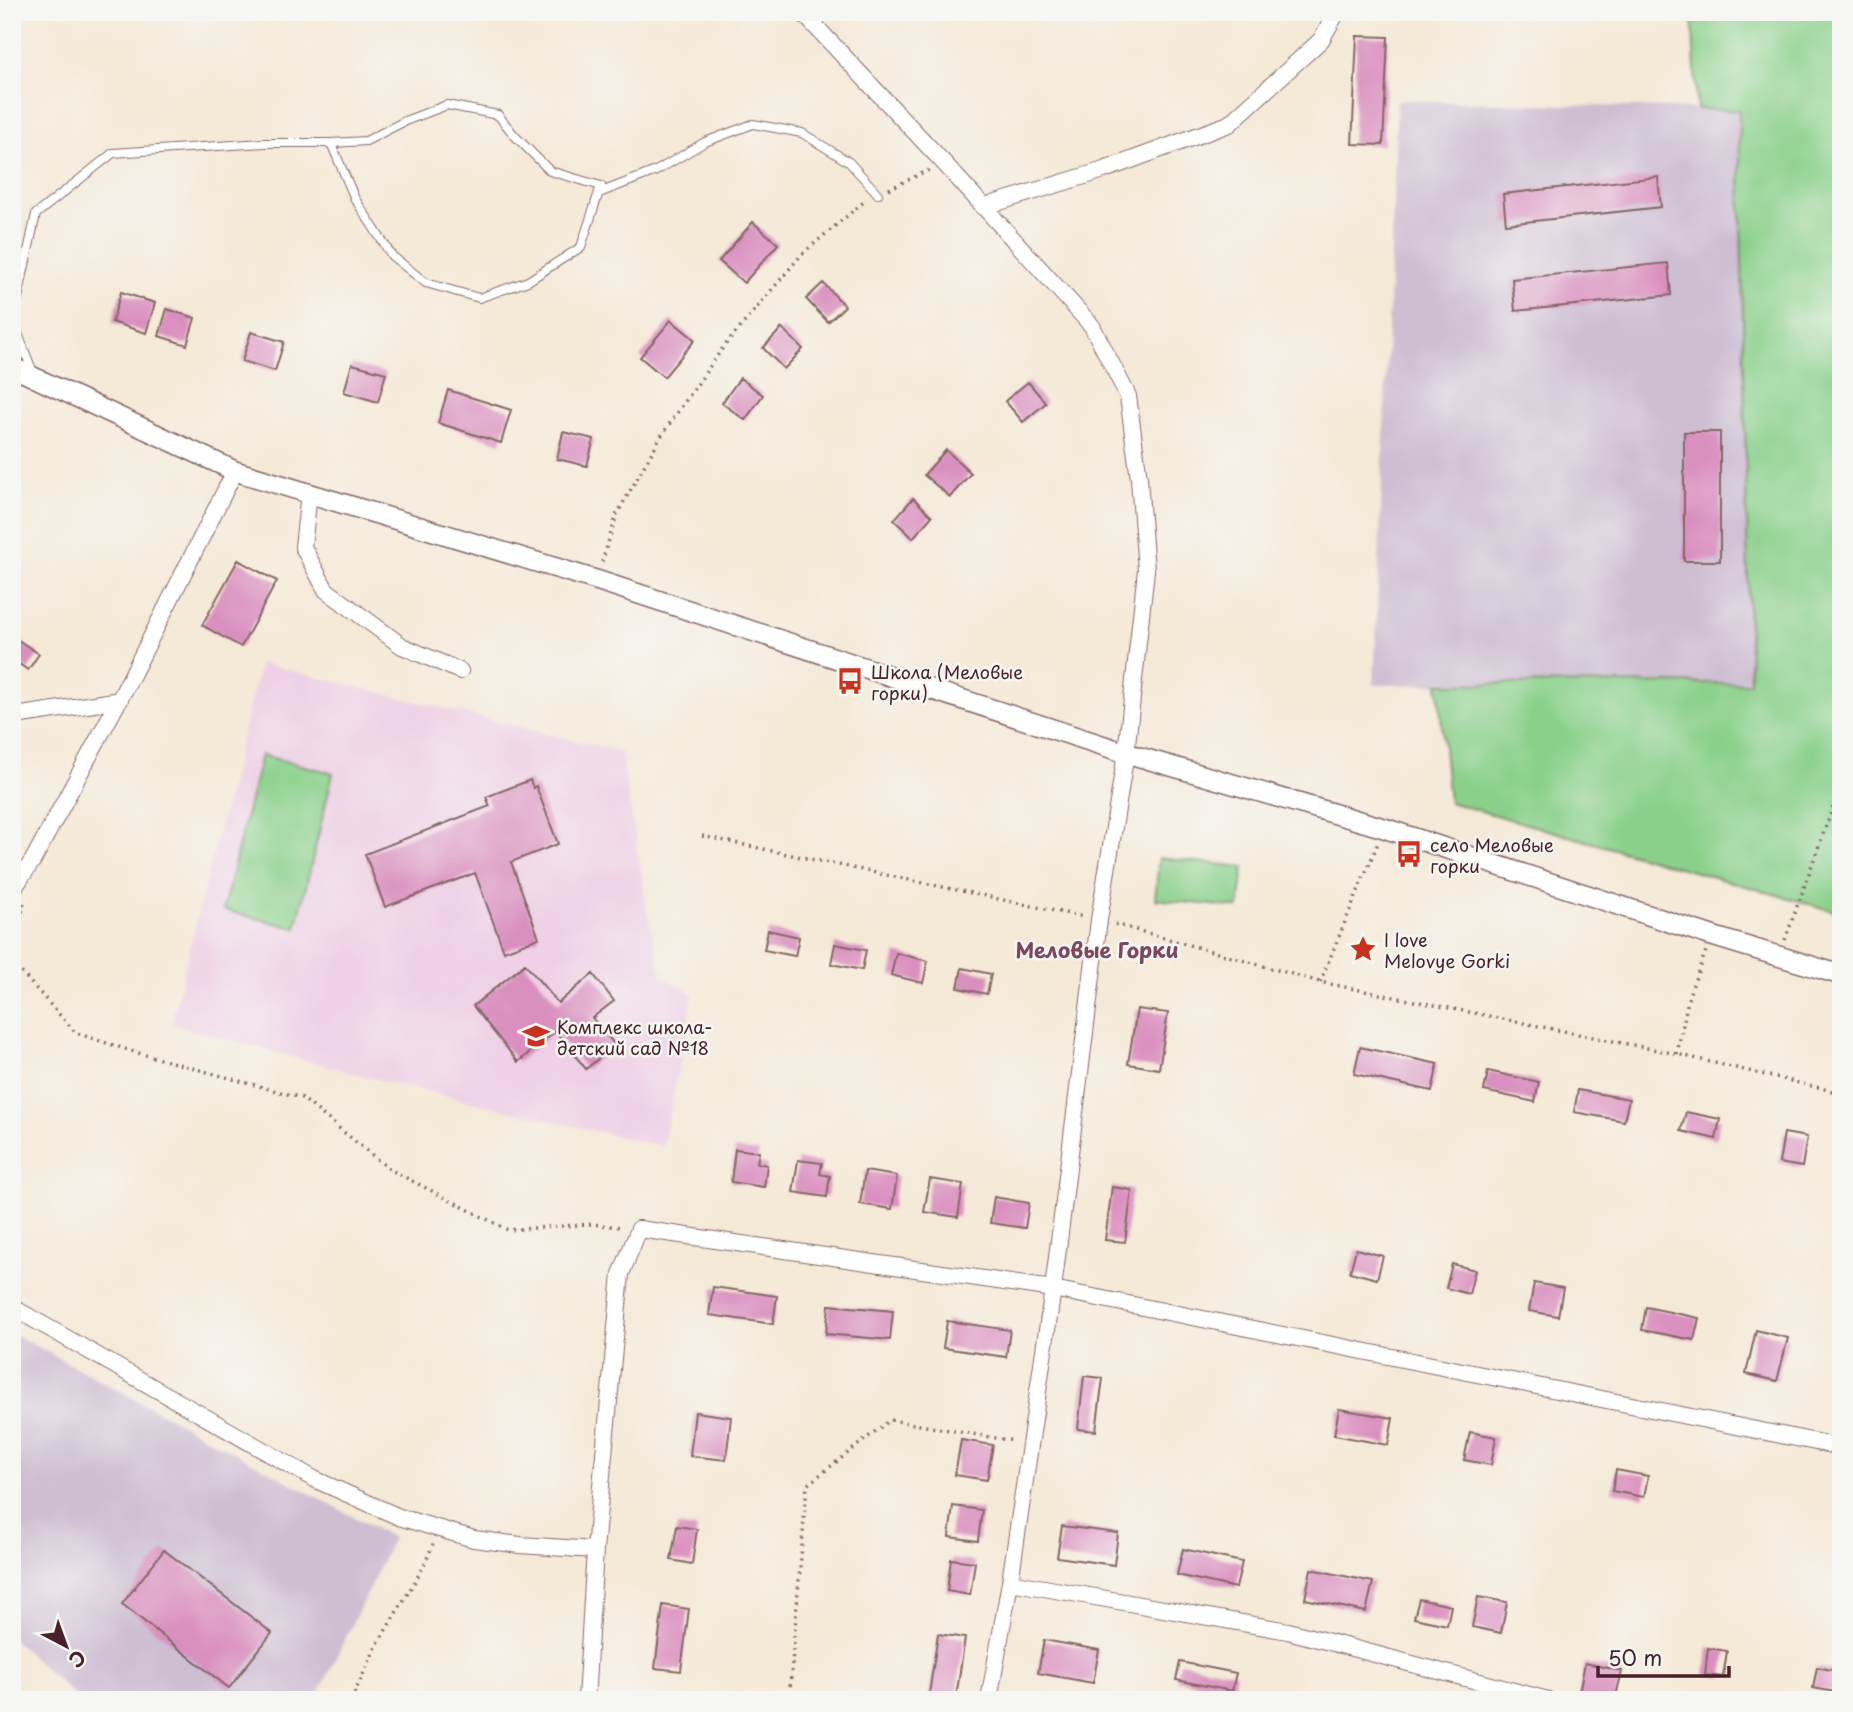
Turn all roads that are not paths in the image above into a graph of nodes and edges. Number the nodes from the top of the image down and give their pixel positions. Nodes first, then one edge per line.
1 (802, 12) edge
2 (1337, 12) edge
3 (331, 143) junction
4 (598, 193) junction
5 (878, 194) road end
6 (983, 207) junction
7 (12, 366) edge
8 (35, 377) junction
9 (235, 471) junction
10 (309, 493) junction
11 (460, 671) dead end
12 (120, 700) junction
13 (12, 713) edge
14 (1126, 753) junction
15 (12, 891) edge
16 (1841, 975) edge
17 (1053, 1289) junction
18 (12, 1307) edge
19 (1841, 1447) edge
20 (595, 1550) junction
21 (1010, 1582) junction
22 (586, 1700) edge
23 (989, 1700) edge
24 (1548, 1700) edge

1 - 6 street
2 - 6 street
3 - 4 lane
3 - 4 lane
3 - 8 lane
4 - 5 lane
6 - 14 street
7 - 8 street
8 - 9 street
9 - 10 street
9 - 12 street
10 - 11 street
10 - 14 street
12 - 13 street
12 - 15 street
14 - 16 street
14 - 17 street
17 - 19 street
17 - 20 street
17 - 21 street
18 - 20 street
20 - 22 street
21 - 23 street
21 - 24 street

